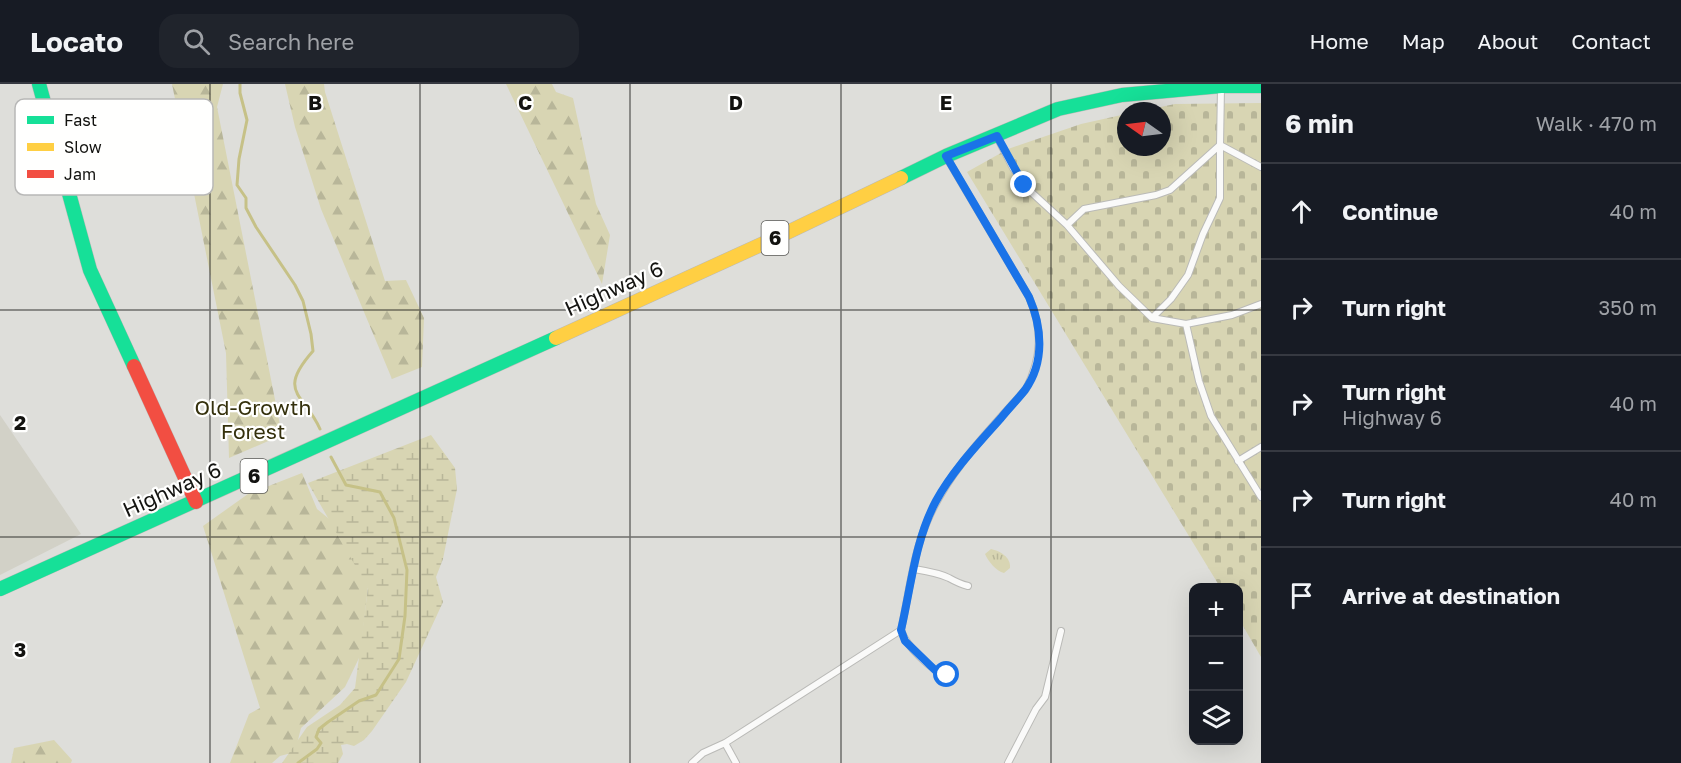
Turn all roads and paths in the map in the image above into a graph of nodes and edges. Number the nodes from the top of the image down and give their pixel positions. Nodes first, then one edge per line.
1 (39, 84) edge
2 (1221, 86) junction
3 (1261, 86) edge
4 (43, 99) edge
5 (997, 136) junction
6 (1220, 145) junction
7 (946, 156) junction
8 (1261, 167) edge
9 (69, 195) edge
10 (1067, 225) junction
11 (1261, 304) edge
12 (1152, 318) junction
13 (1186, 324) junction
14 (1261, 447) edge
15 (1238, 461) junction
16 (1261, 497) edge
17 (196, 502) junction
18 (914, 569) junction
19 (968, 586) dead end
20 (0, 589) edge
21 (901, 630) junction
22 (1061, 631) dead end
23 (947, 675) dead end
24 (725, 744) junction
25 (692, 763) edge
26 (736, 763) edge
27 (1008, 763) edge

1 - 4 main road
2 - 3 main road, Highway 6 / 6
2 - 5 main road, Highway 6 / 6
2 - 6 lane
5 - 7 main road, Highway 6 / 6
5 - 10 lane
6 - 8 lane
6 - 10 lane
6 - 12 lane
7 - 17 main road, Highway 6 / 6
7 - 18 lane
9 - 17 main road
10 - 12 lane
11 - 13 lane
12 - 13 lane
13 - 15 lane
14 - 15 lane
15 - 16 lane
17 - 20 main road, Highway 6 / 6
18 - 19 lane
18 - 21 lane
21 - 23 lane
21 - 24 lane
22 - 27 lane
24 - 25 lane
24 - 26 lane

